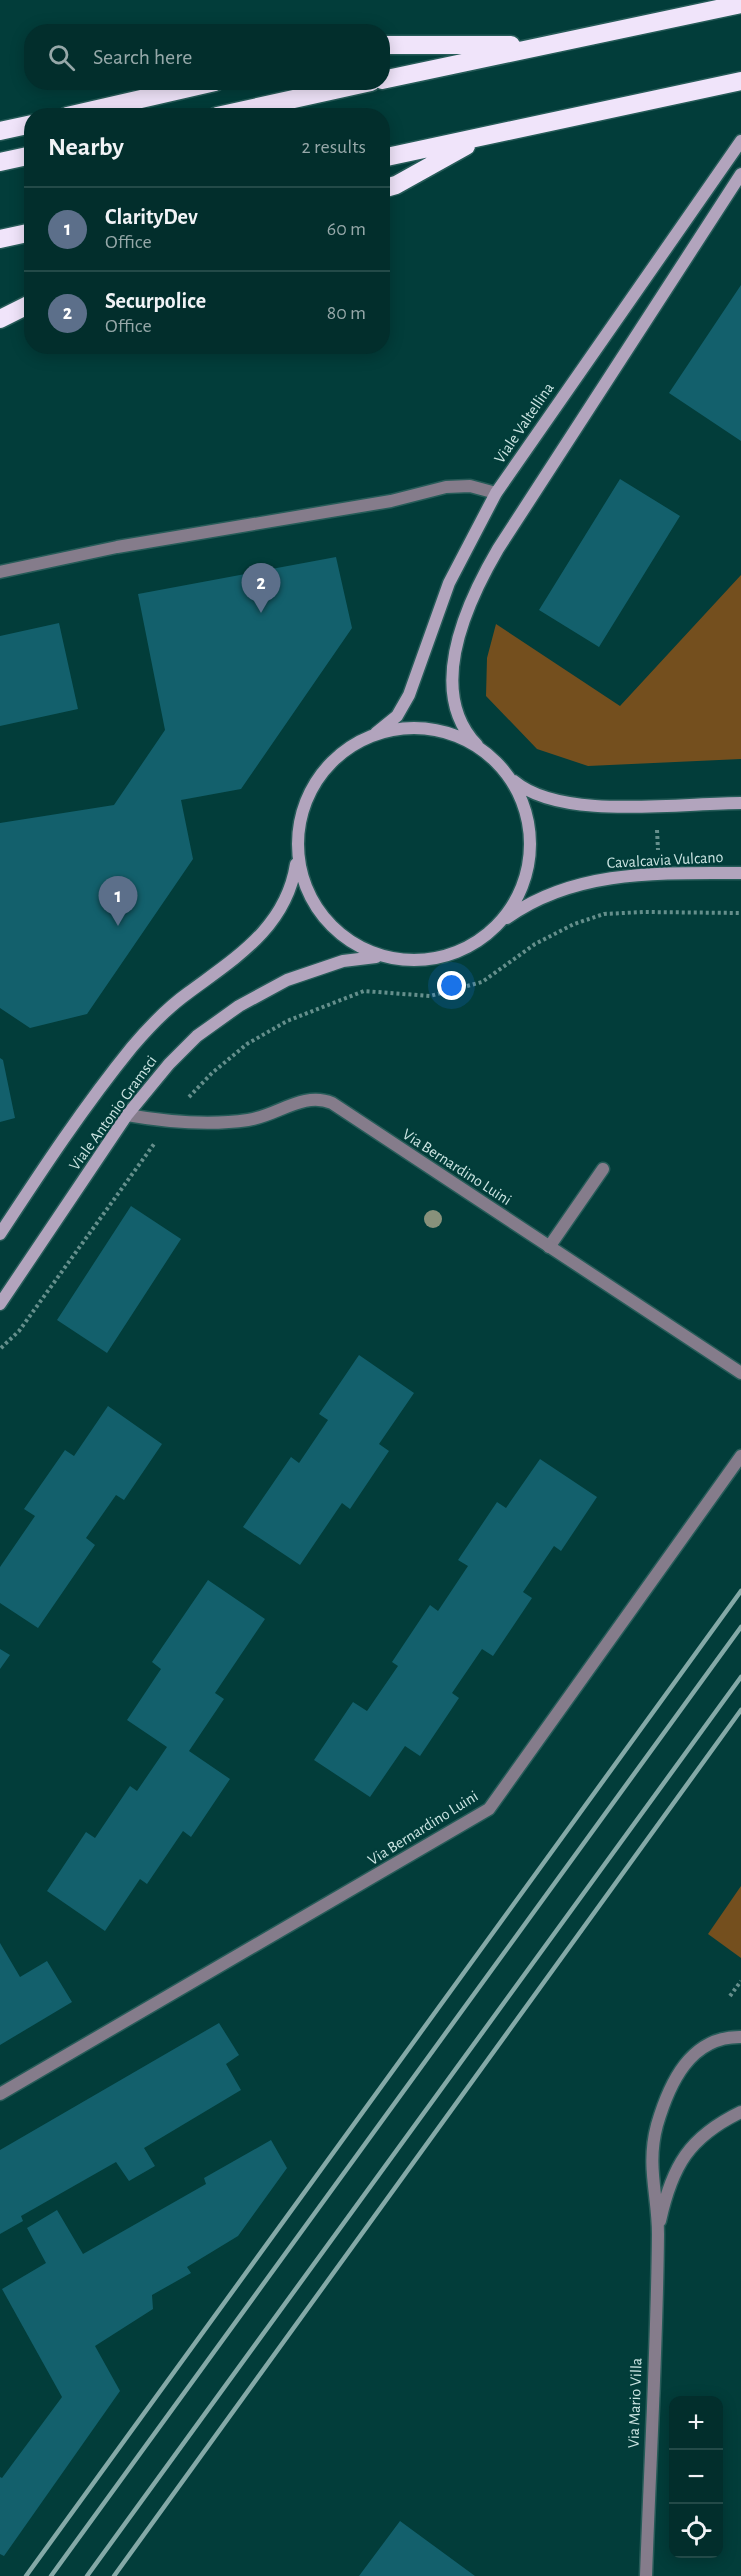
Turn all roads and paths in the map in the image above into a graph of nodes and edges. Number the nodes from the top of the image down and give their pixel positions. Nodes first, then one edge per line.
1 (741, 3) edge
2 (390, 45) edge
3 (546, 45) junction
4 (390, 78) edge
5 (741, 81) edge
6 (180, 90) edge
7 (335, 90) edge
8 (103, 108) edge
9 (253, 108) edge
10 (24, 126) edge
11 (0, 131) edge
12 (482, 136) junction
13 (741, 141) edge
14 (390, 156) edge
15 (24, 157) edge
16 (0, 162) edge
17 (741, 174) edge
18 (390, 187) edge
19 (24, 234) edge
20 (0, 239) edge
21 (24, 307) edge
22 (0, 319) edge
23 (496, 493) junction
24 (0, 572) edge
25 (367, 738) junction
26 (486, 754) junction
27 (502, 769) junction
28 (741, 803) edge
29 (656, 824) dead end
30 (297, 842) junction
31 (659, 854) dead end
32 (741, 873) edge
33 (741, 913) edge
34 (494, 927) junction
35 (393, 958) junction
36 (127, 1115) junction
37 (170, 1123) junction
38 (603, 1169) dead end
39 (0, 1234) edge
40 (549, 1247) junction
41 (0, 1304) edge
42 (1, 1348) edge
43 (741, 1373) edge
44 (741, 1456) edge
45 (741, 1981) edge
46 (730, 1996) dead end
47 (741, 2037) edge
48 (0, 2094) edge
49 (741, 2112) edge
50 (658, 2231) junction
51 (646, 2576) edge

1 - 3 highway
2 - 3 highway
3 - 4 highway
5 - 12 highway
6 - 8 highway
7 - 9 highway
10 - 11 highway
12 - 14 highway
12 - 18 highway
13 - 23 main road, Viale Valtellina
15 - 16 highway
17 - 26 main road
19 - 20 highway
21 - 22 highway
23 - 24 street
23 - 25 main road, Viale Valtellina
25 - 26 main road
25 - 30 main road, Viale Antonio Gramsci
26 - 27 main road
27 - 28 main road
27 - 34 main road
29 - 31 path
30 - 35 main road
30 - 39 main road, Viale Antonio Gramsci
32 - 34 main road, Cavalcavia Vulcano
33 - 37 path
34 - 35 main road
35 - 36 main road, Viale Antonio Gramsci
36 - 37 street, Via Bernardino Luini
36 - 41 main road, Viale Antonio Gramsci
37 - 40 street, Via Bernardino Luini
37 - 42 path
38 - 40 street
40 - 43 street, Via Bernardino Luini
44 - 48 street, Via Bernardino Luini
45 - 46 path
47 - 50 street, Via Mario Villa
49 - 50 street, Via Mario Villa
50 - 51 street, Via Mario Villa

